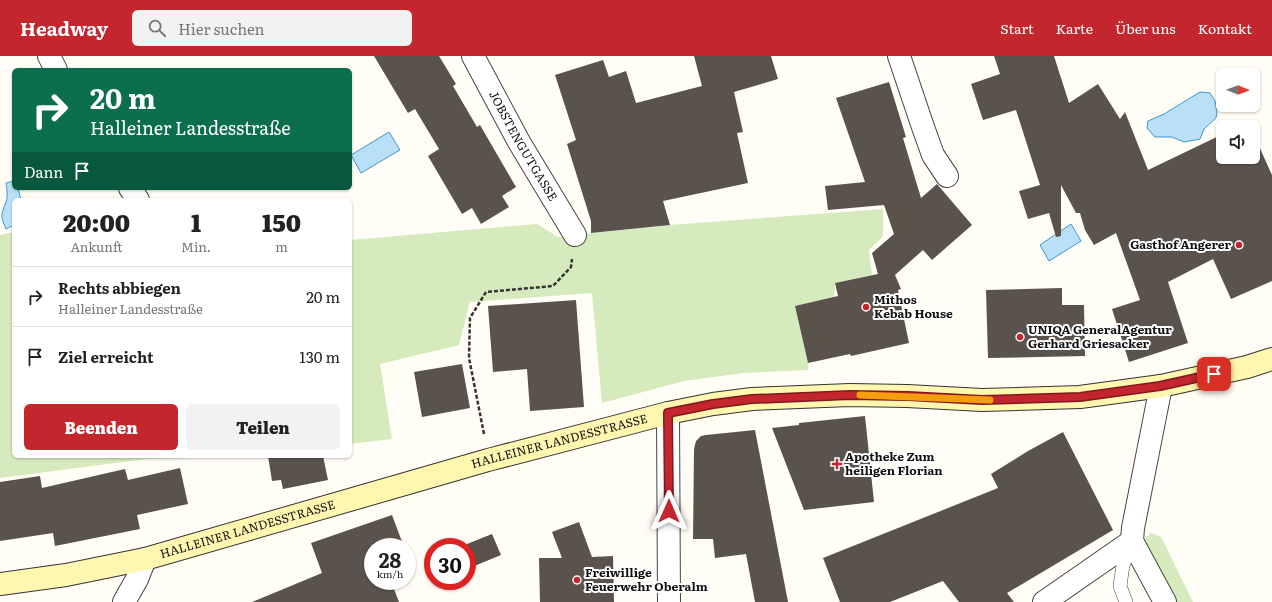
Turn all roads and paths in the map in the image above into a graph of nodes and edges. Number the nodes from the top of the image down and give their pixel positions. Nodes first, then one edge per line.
1 (49, 56) edge
2 (473, 56) edge
3 (899, 56) edge
4 (55, 68) edge
5 (947, 176) dead end
6 (575, 235) joint
7 (1272, 359) edge
8 (1160, 386) junction
9 (668, 413) junction
10 (488, 460) junction
11 (1132, 541) junction
12 (145, 559) junction
13 (0, 584) edge
14 (124, 602) edge
15 (669, 602) edge
16 (1044, 602) edge
17 (1126, 602) edge
18 (1165, 602) edge

1 - 4 street
2 - 6 street, JOBSTENGUTGASSE
3 - 5 street
6 - 10 path
7 - 8 main road, HALLEINER LANDESSTRASSE
8 - 9 main road, HALLEINER LANDESSTRASSE
8 - 11 street
9 - 10 main road, HALLEINER LANDESSTRASSE
9 - 15 street
10 - 12 main road, HALLEINER LANDESSTRASSE
11 - 16 street
11 - 17 lane
11 - 18 street
12 - 13 main road, HALLEINER LANDESSTRASSE
12 - 14 street

